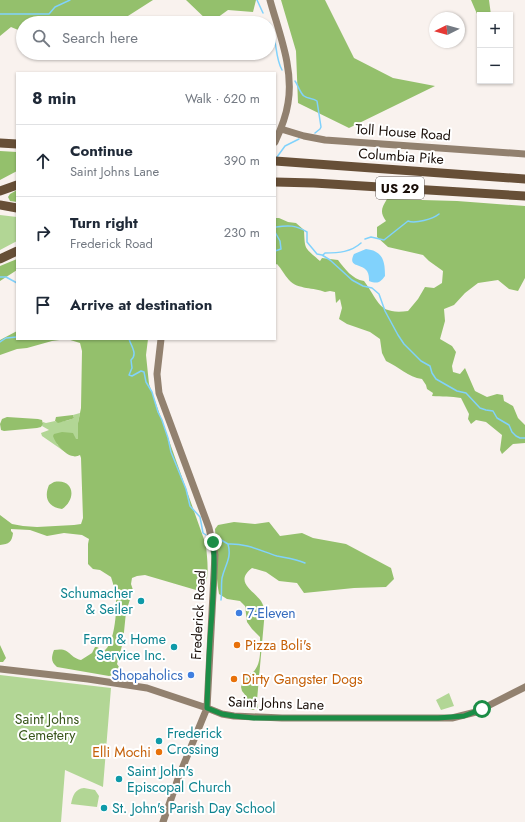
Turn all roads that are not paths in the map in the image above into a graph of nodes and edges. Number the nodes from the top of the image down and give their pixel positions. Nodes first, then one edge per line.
1 (270, 0) edge
2 (275, 16) edge
3 (276, 20) edge
4 (281, 129) junction
5 (276, 140) edge
6 (0, 143) edge
7 (16, 144) edge
8 (525, 154) edge
9 (278, 162) edge
10 (525, 178) edge
11 (276, 182) edge
12 (16, 184) edge
13 (0, 191) edge
14 (525, 196) edge
15 (0, 205) edge
16 (16, 208) edge
17 (16, 251) edge
18 (0, 259) edge
19 (161, 340) edge
20 (0, 669) edge
21 (525, 687) edge
22 (207, 708) junction
23 (163, 822) edge

1 - 2 street
3 - 4 street
4 - 5 street
4 - 8 street, Toll House Road
6 - 7 highway
9 - 10 highway, Columbia Pike / US 29
11 - 14 highway, US 29
12 - 13 highway
15 - 16 highway
17 - 18 highway
19 - 22 street, Frederick Road
20 - 22 street, Saint Johns Lane
21 - 22 street, Saint Johns Lane
22 - 23 street, Frederick Road

